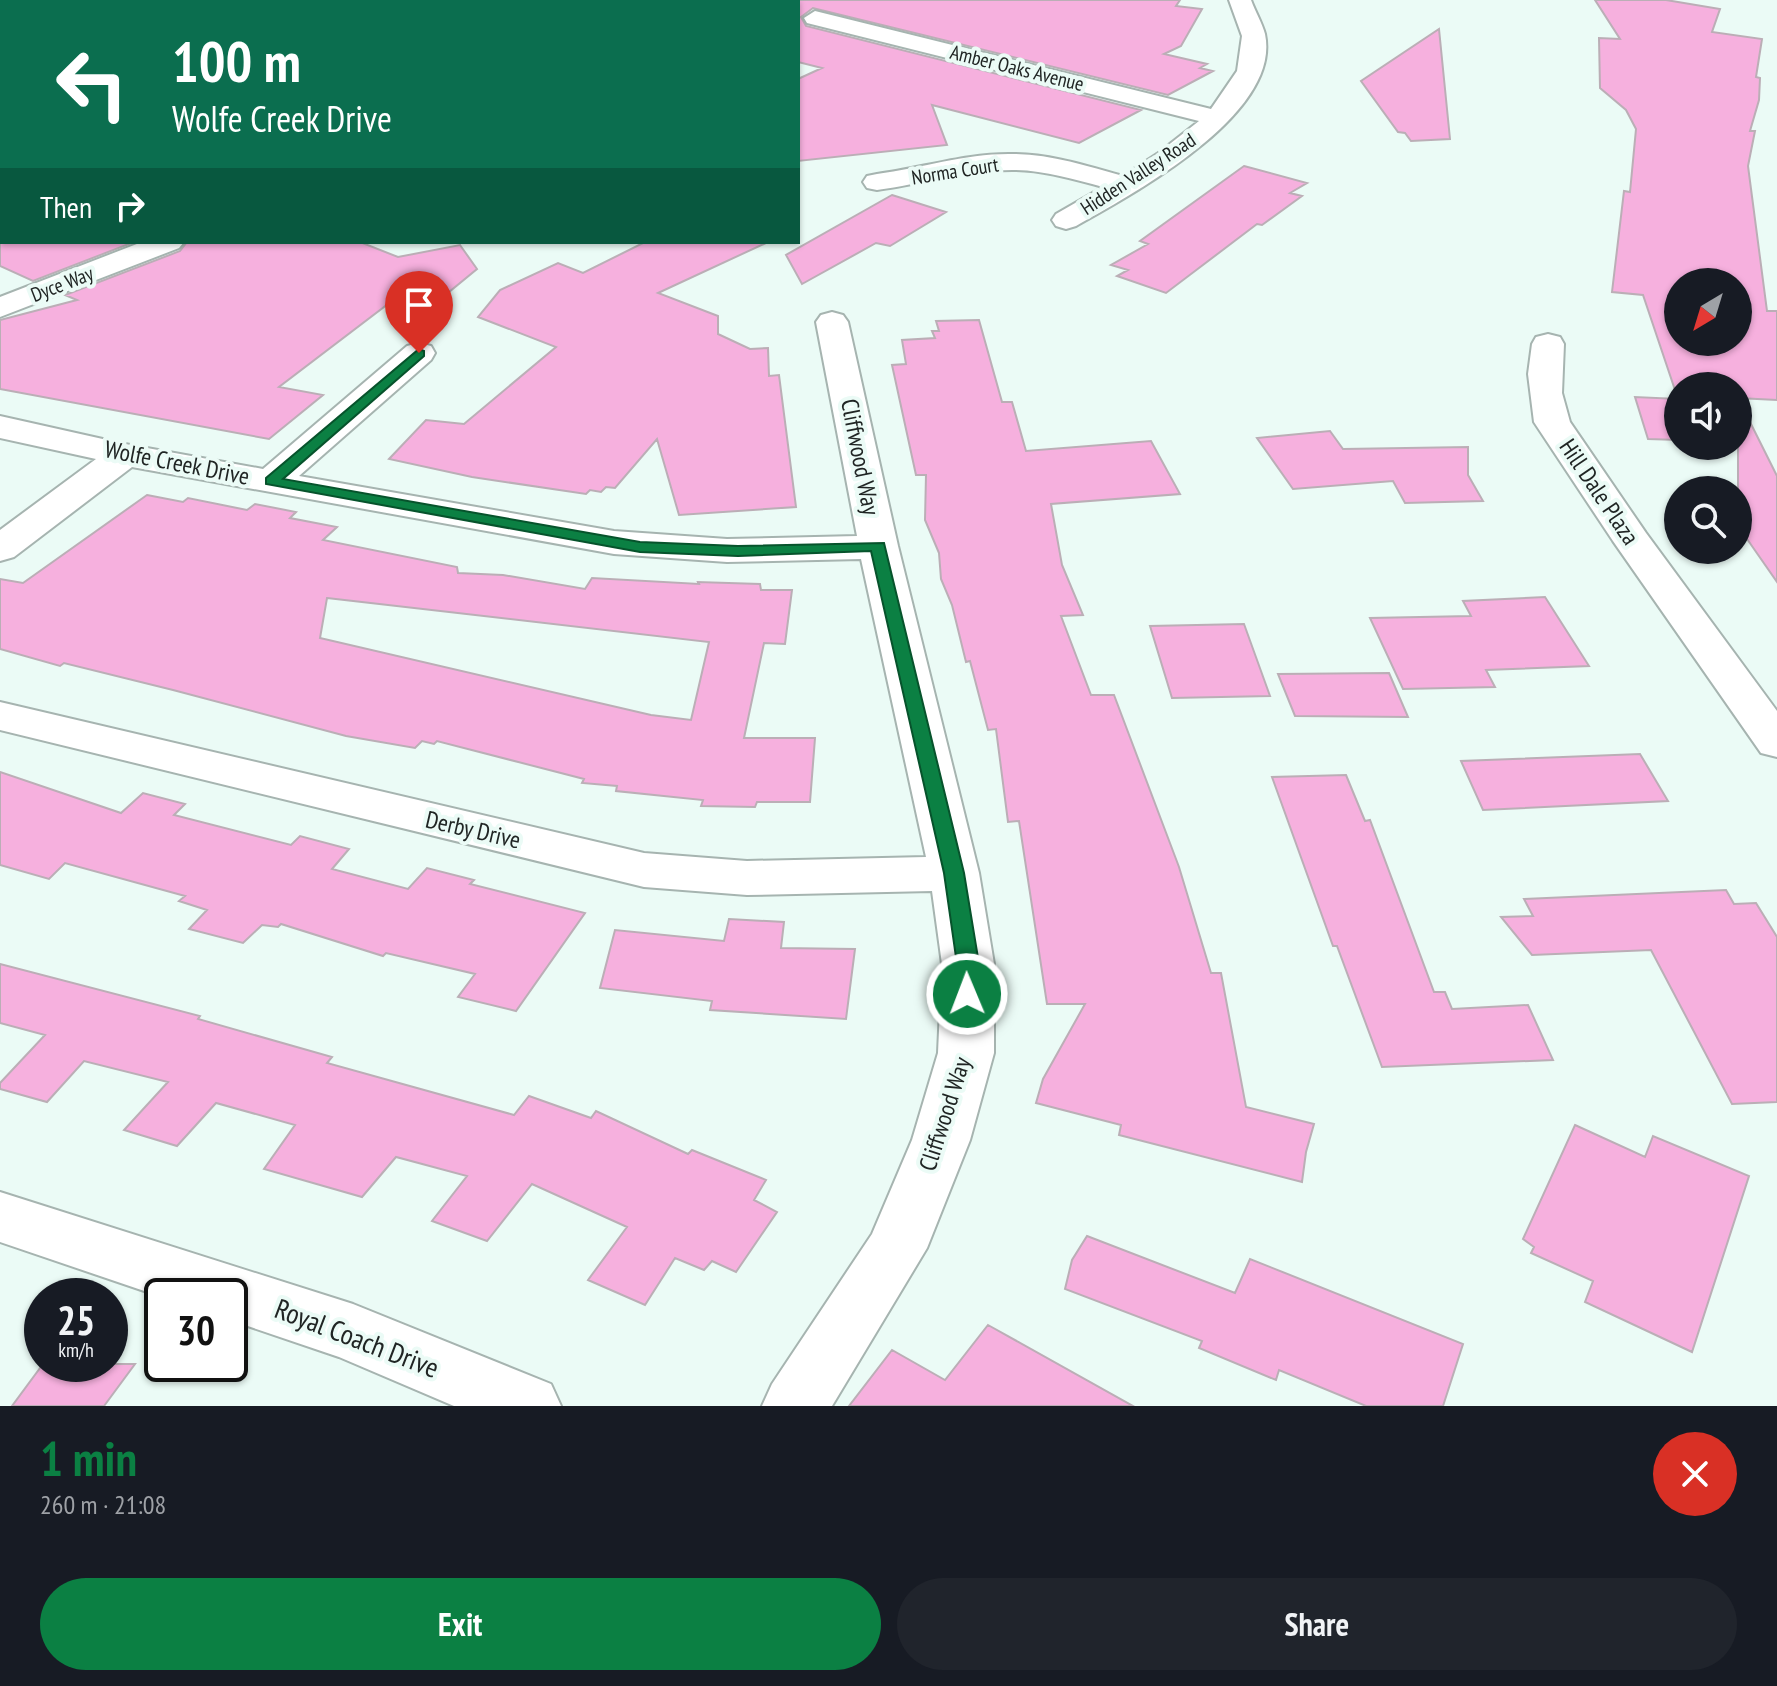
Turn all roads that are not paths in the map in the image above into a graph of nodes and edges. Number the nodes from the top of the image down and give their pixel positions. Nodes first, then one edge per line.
1 (1240, 0) edge
2 (849, 5) dead end
3 (807, 22) edge
4 (1218, 118) junction
5 (877, 182) dead end
6 (1126, 185) junction
7 (1066, 220) dead end
8 (164, 244) edge
9 (0, 308) edge
10 (832, 322) dead end
11 (1548, 344) dead end
12 (419, 353) dead end
13 (0, 427) edge
14 (125, 455) junction
15 (271, 481) junction
16 (878, 546) junction
17 (0, 549) edge
18 (0, 716) edge
19 (1777, 743) edge
20 (954, 873) junction
21 (0, 1217) edge
22 (528, 1406) edge
23 (795, 1406) edge

1 - 4 street, Hidden Valley Road
2 - 3 street
3 - 4 street, Amber Oaks Avenue
4 - 6 street, Hidden Valley Road
5 - 6 street, Norma Court
6 - 7 street, Hidden Valley Road
8 - 9 street, Dyce Way
10 - 16 street, Cliffwood Way
11 - 19 street, Hill Dale Plaza
12 - 15 street
13 - 14 street, Wolfe Creek Drive
14 - 15 street, Wolfe Creek Drive
14 - 17 street
15 - 16 street, Wolfe Creek Drive
16 - 20 street, Cliffwood Way
18 - 20 street, Derby Drive
20 - 23 street, Cliffwood Way
21 - 22 street, Royal Coach Drive

